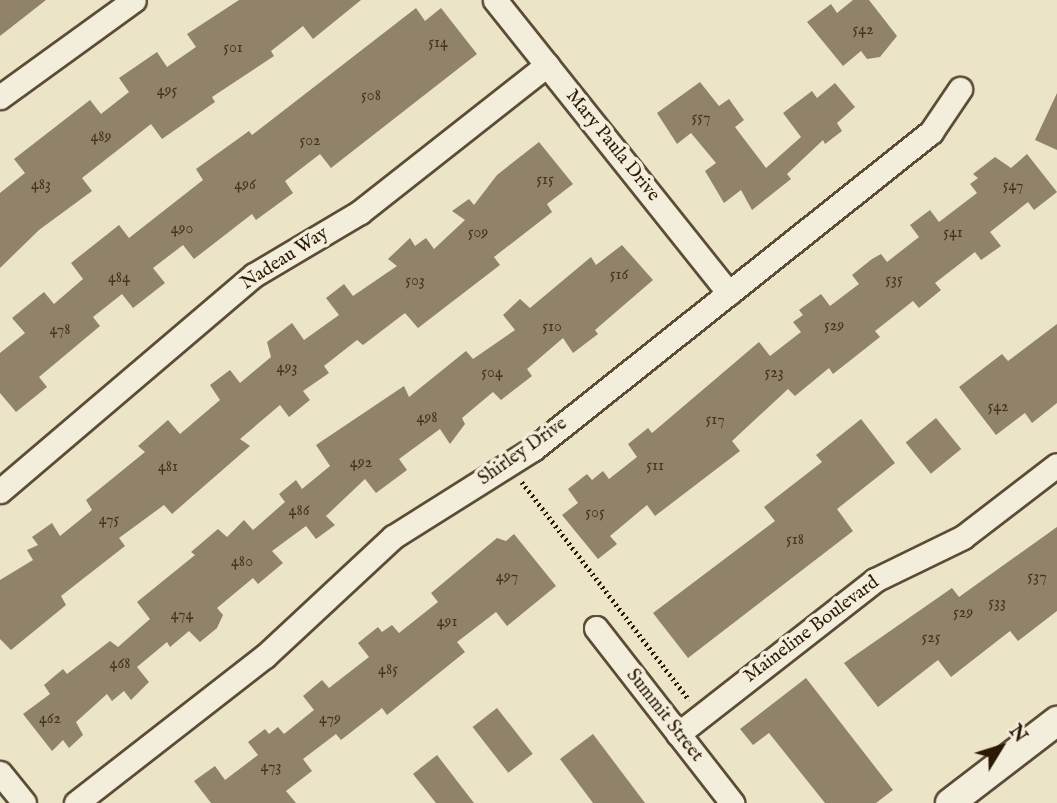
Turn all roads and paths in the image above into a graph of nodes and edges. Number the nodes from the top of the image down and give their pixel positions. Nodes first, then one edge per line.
1 (134, 0) edge
2 (495, 0) edge
3 (547, 65) junction
4 (960, 89) dead end
5 (0, 97) edge
6 (729, 293) junction
7 (508, 464) junction
8 (1057, 465) edge
9 (0, 491) edge
10 (596, 628) dead end
11 (700, 715) junction
12 (1057, 721) edge
13 (678, 734) junction
14 (0, 773) edge
15 (24, 803) edge
16 (76, 803) edge
17 (732, 803) edge
18 (950, 803) edge

1 - 5 street
2 - 3 street, Mary Paula Drive
3 - 6 street, Mary Paula Drive
3 - 9 street, Nadeau Way
4 - 6 street, Shirley Drive
6 - 7 street, Shirley Drive
7 - 11 path
7 - 16 street, Shirley Drive
8 - 11 street, Maineline Boulevard
10 - 13 street, Summit Street
11 - 13 street, Maineline Boulevard
12 - 18 street
13 - 17 street, Summit Street
14 - 15 street

